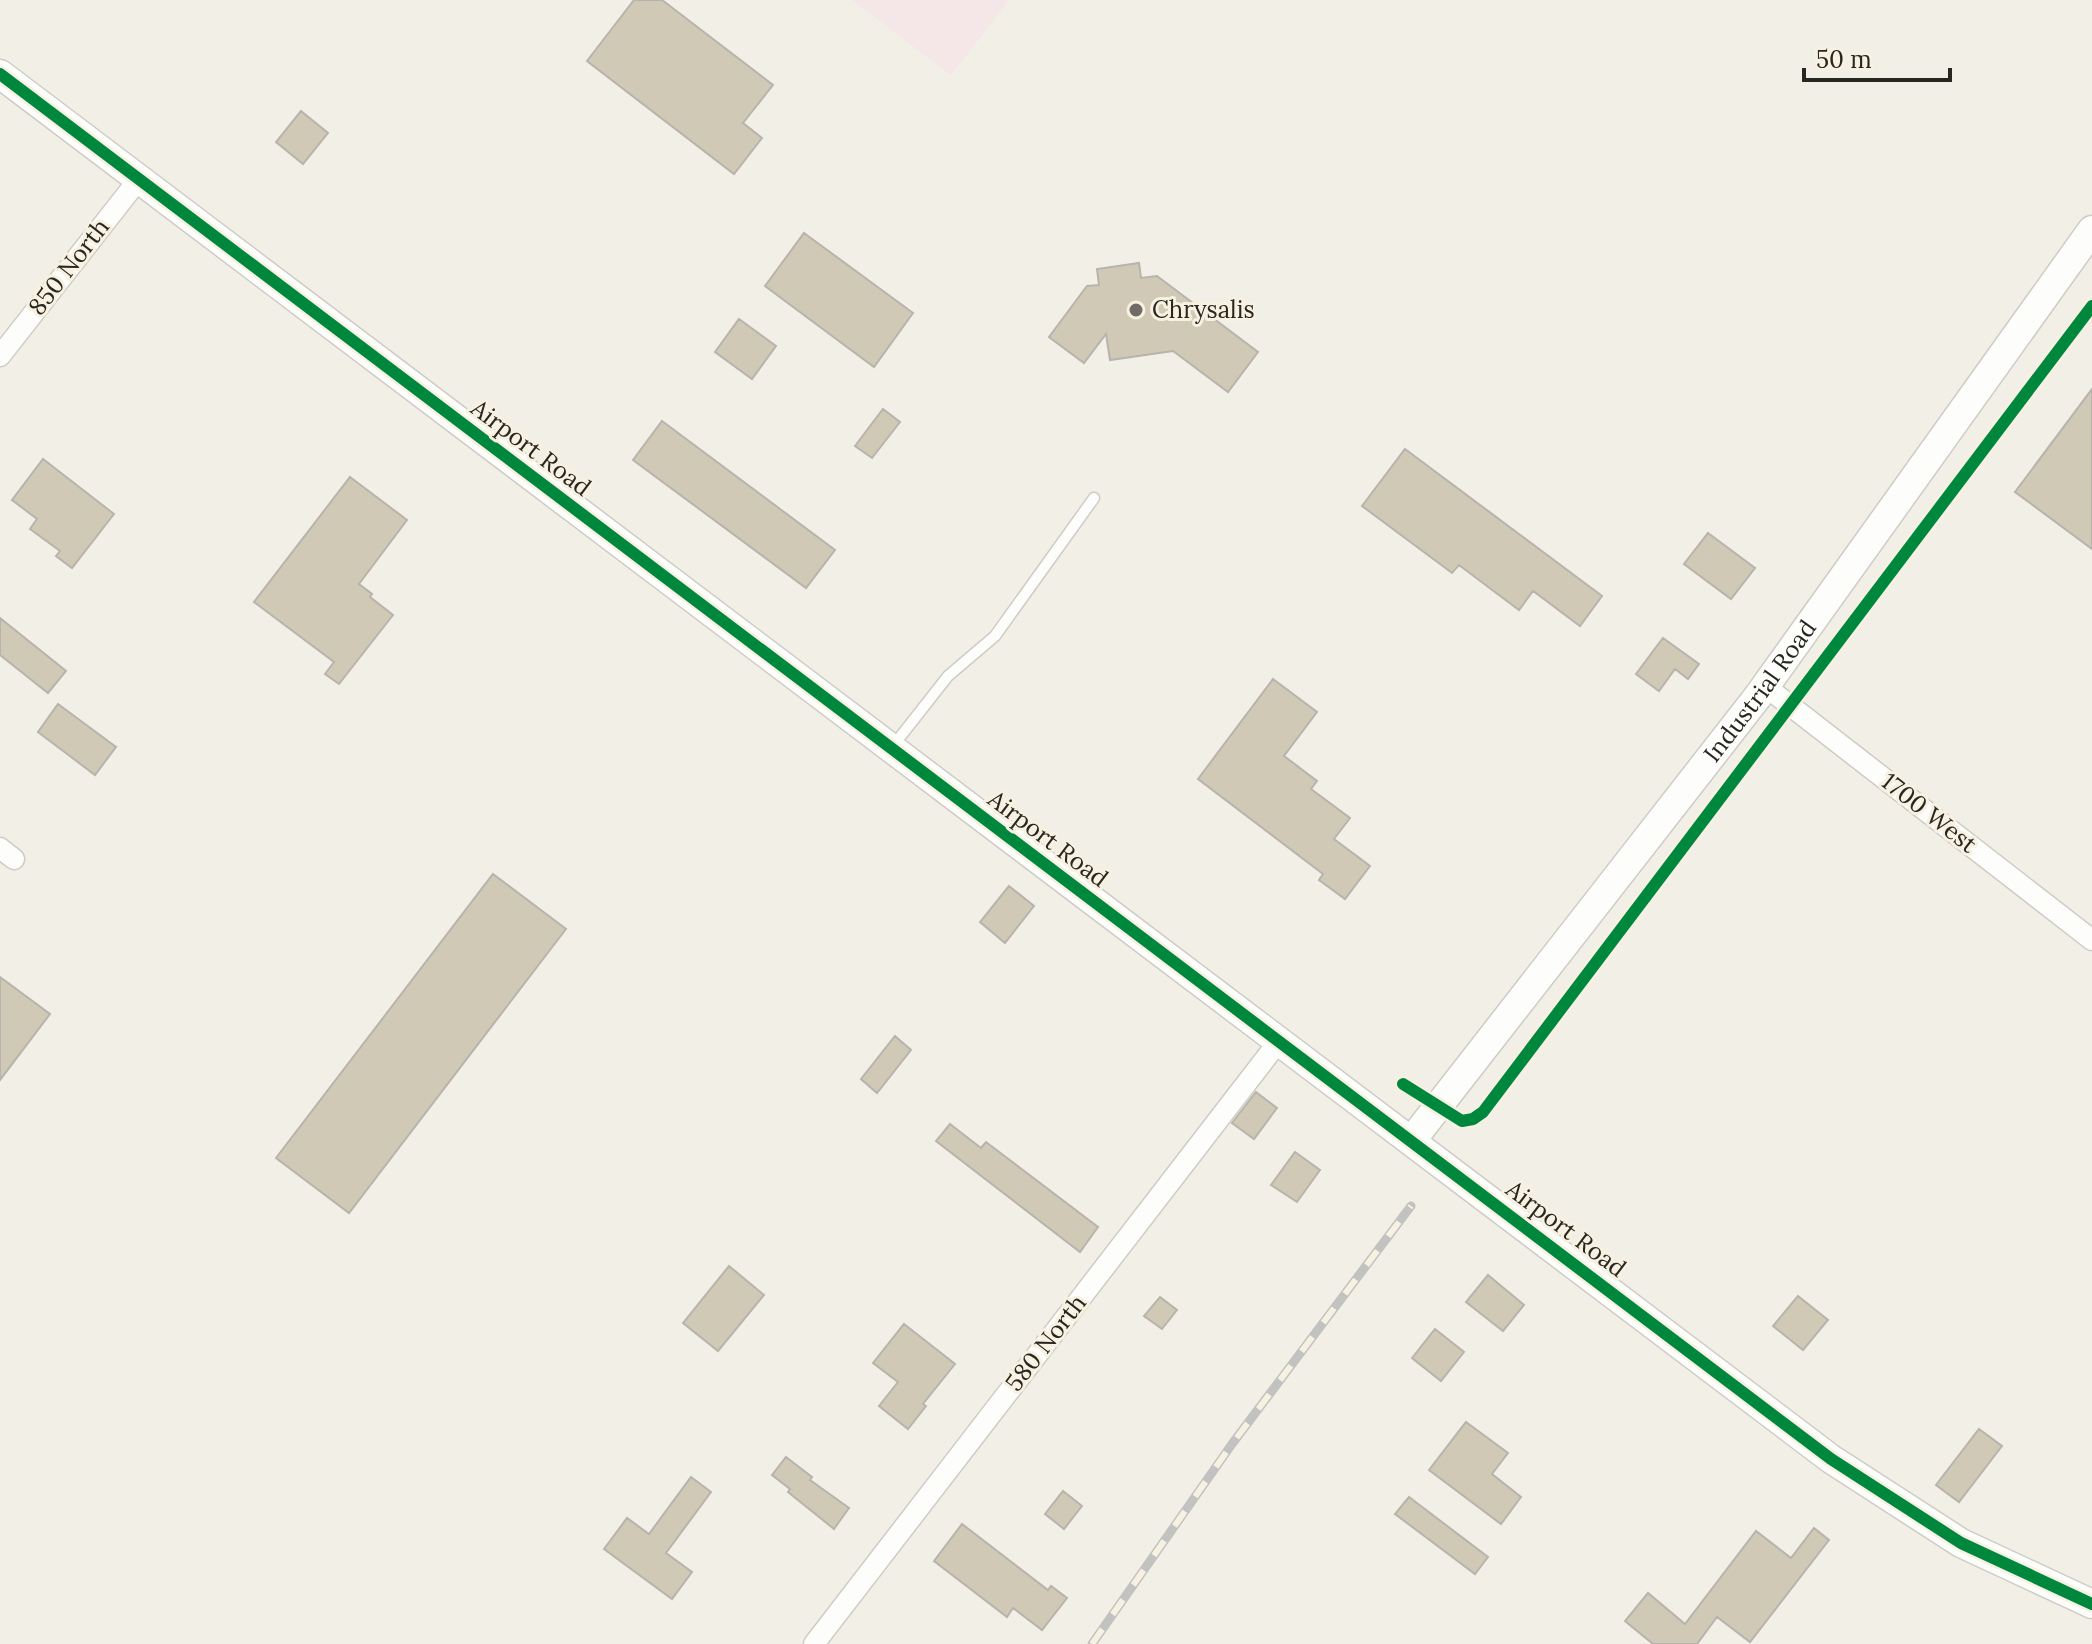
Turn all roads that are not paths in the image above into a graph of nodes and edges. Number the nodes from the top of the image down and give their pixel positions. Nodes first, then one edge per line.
1 (0, 74) edge
2 (139, 179) junction
3 (2092, 230) edge
4 (0, 356) edge
5 (1094, 498) dead end
6 (1765, 686) junction
7 (892, 748) junction
8 (2092, 940) edge
9 (1279, 1041) junction
10 (1412, 1140) junction
11 (2092, 1604) edge
12 (814, 1644) edge

1 - 2 street, Airport Road
2 - 4 street, 850 North
2 - 7 street, Airport Road
3 - 6 street, Industrial Road
5 - 7 lane
6 - 8 street, 1700 West
6 - 10 street, Industrial Road
7 - 9 street, Airport Road
9 - 10 street, Airport Road
9 - 12 street, 580 North
10 - 11 street, Airport Road

